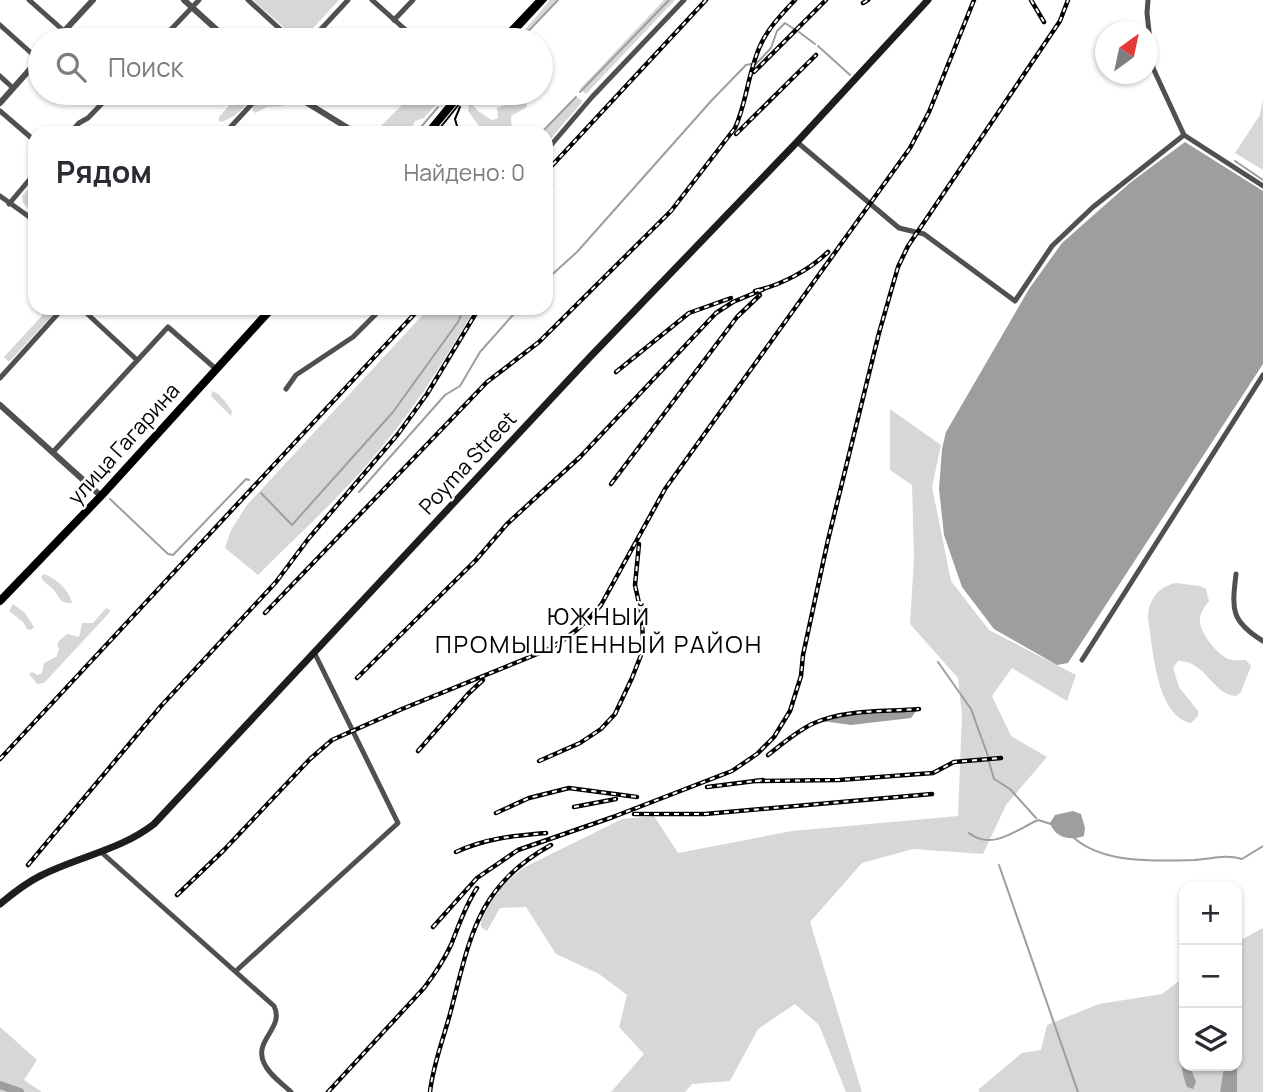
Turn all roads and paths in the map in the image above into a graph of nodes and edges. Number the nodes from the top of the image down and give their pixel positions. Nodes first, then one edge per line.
1 (29, 0) edge
2 (93, 0) edge
3 (184, 0) edge
4 (199, 0) edge
5 (248, 0) edge
6 (348, 0) edge
7 (372, 0) edge
8 (413, 0) edge
9 (541, 0) edge
10 (684, 0) edge
11 (928, 0) edge
12 (1148, 0) edge
13 (192, 7) junction
14 (394, 20) junction
15 (0, 25) edge
16 (61, 28) edge
17 (67, 28) edge
18 (172, 28) edge
19 (215, 28) edge
20 (279, 28) edge
21 (322, 28) edge
22 (403, 28) edge
23 (514, 28) edge
24 (28, 49) edge
25 (28, 72) edge
26 (0, 76) edge
27 (13, 88) junction
28 (0, 103) edge
29 (100, 105) edge
30 (251, 105) edge
31 (310, 105) edge
32 (451, 105) edge
33 (0, 111) edge
34 (76, 126) edge
35 (231, 126) edge
36 (345, 126) edge
37 (434, 126) edge
38 (28, 135) edge
39 (1184, 135) junction
40 (553, 142) edge
41 (797, 142) junction
42 (28, 181) edge
43 (1263, 186) edge
44 (0, 196) edge
45 (9, 204) junction
46 (28, 216) edge
47 (57, 315) edge
48 (89, 315) edge
49 (266, 315) edge
50 (375, 315) edge
51 (137, 360) junction
52 (216, 369) junction
53 (1263, 375) edge
54 (0, 378) edge
55 (286, 389) dead end
56 (0, 405) edge
57 (52, 452) junction
58 (101, 496) junction
59 (1236, 574) dead end
60 (0, 601) edge
61 (1263, 641) edge
62 (315, 654) junction
63 (1082, 660) dead end
64 (101, 852) junction
65 (0, 904) edge
66 (236, 971) junction
67 (292, 1092) edge

1 - 16 street
2 - 17 street
3 - 13 street
4 - 13 street
5 - 20 street
6 - 21 street
7 - 14 street
8 - 14 street
9 - 23 main road
10 - 40 street
11 - 41 main road, Poyma Street
12 - 39 street
13 - 18 street
13 - 19 street
14 - 22 street
15 - 24 street
25 - 27 street
26 - 27 street
27 - 28 street
29 - 34 street
30 - 35 street
31 - 36 street
32 - 37 main road
33 - 38 street
39 - 41 street
39 - 43 street
41 - 62 main road, Poyma Street
42 - 45 street
44 - 45 street
45 - 46 street
47 - 54 street
48 - 51 street
49 - 52 main road, улица Гагарина
50 - 55 street
51 - 52 street
51 - 57 street
52 - 58 main road, улица Гагарина
53 - 63 street
56 - 57 street
57 - 58 street
58 - 60 main road, улица Гагарина
59 - 61 street
62 - 64 main road, Poyma Street
62 - 66 street
64 - 65 main road, Poyma Street
64 - 66 street
66 - 67 street

